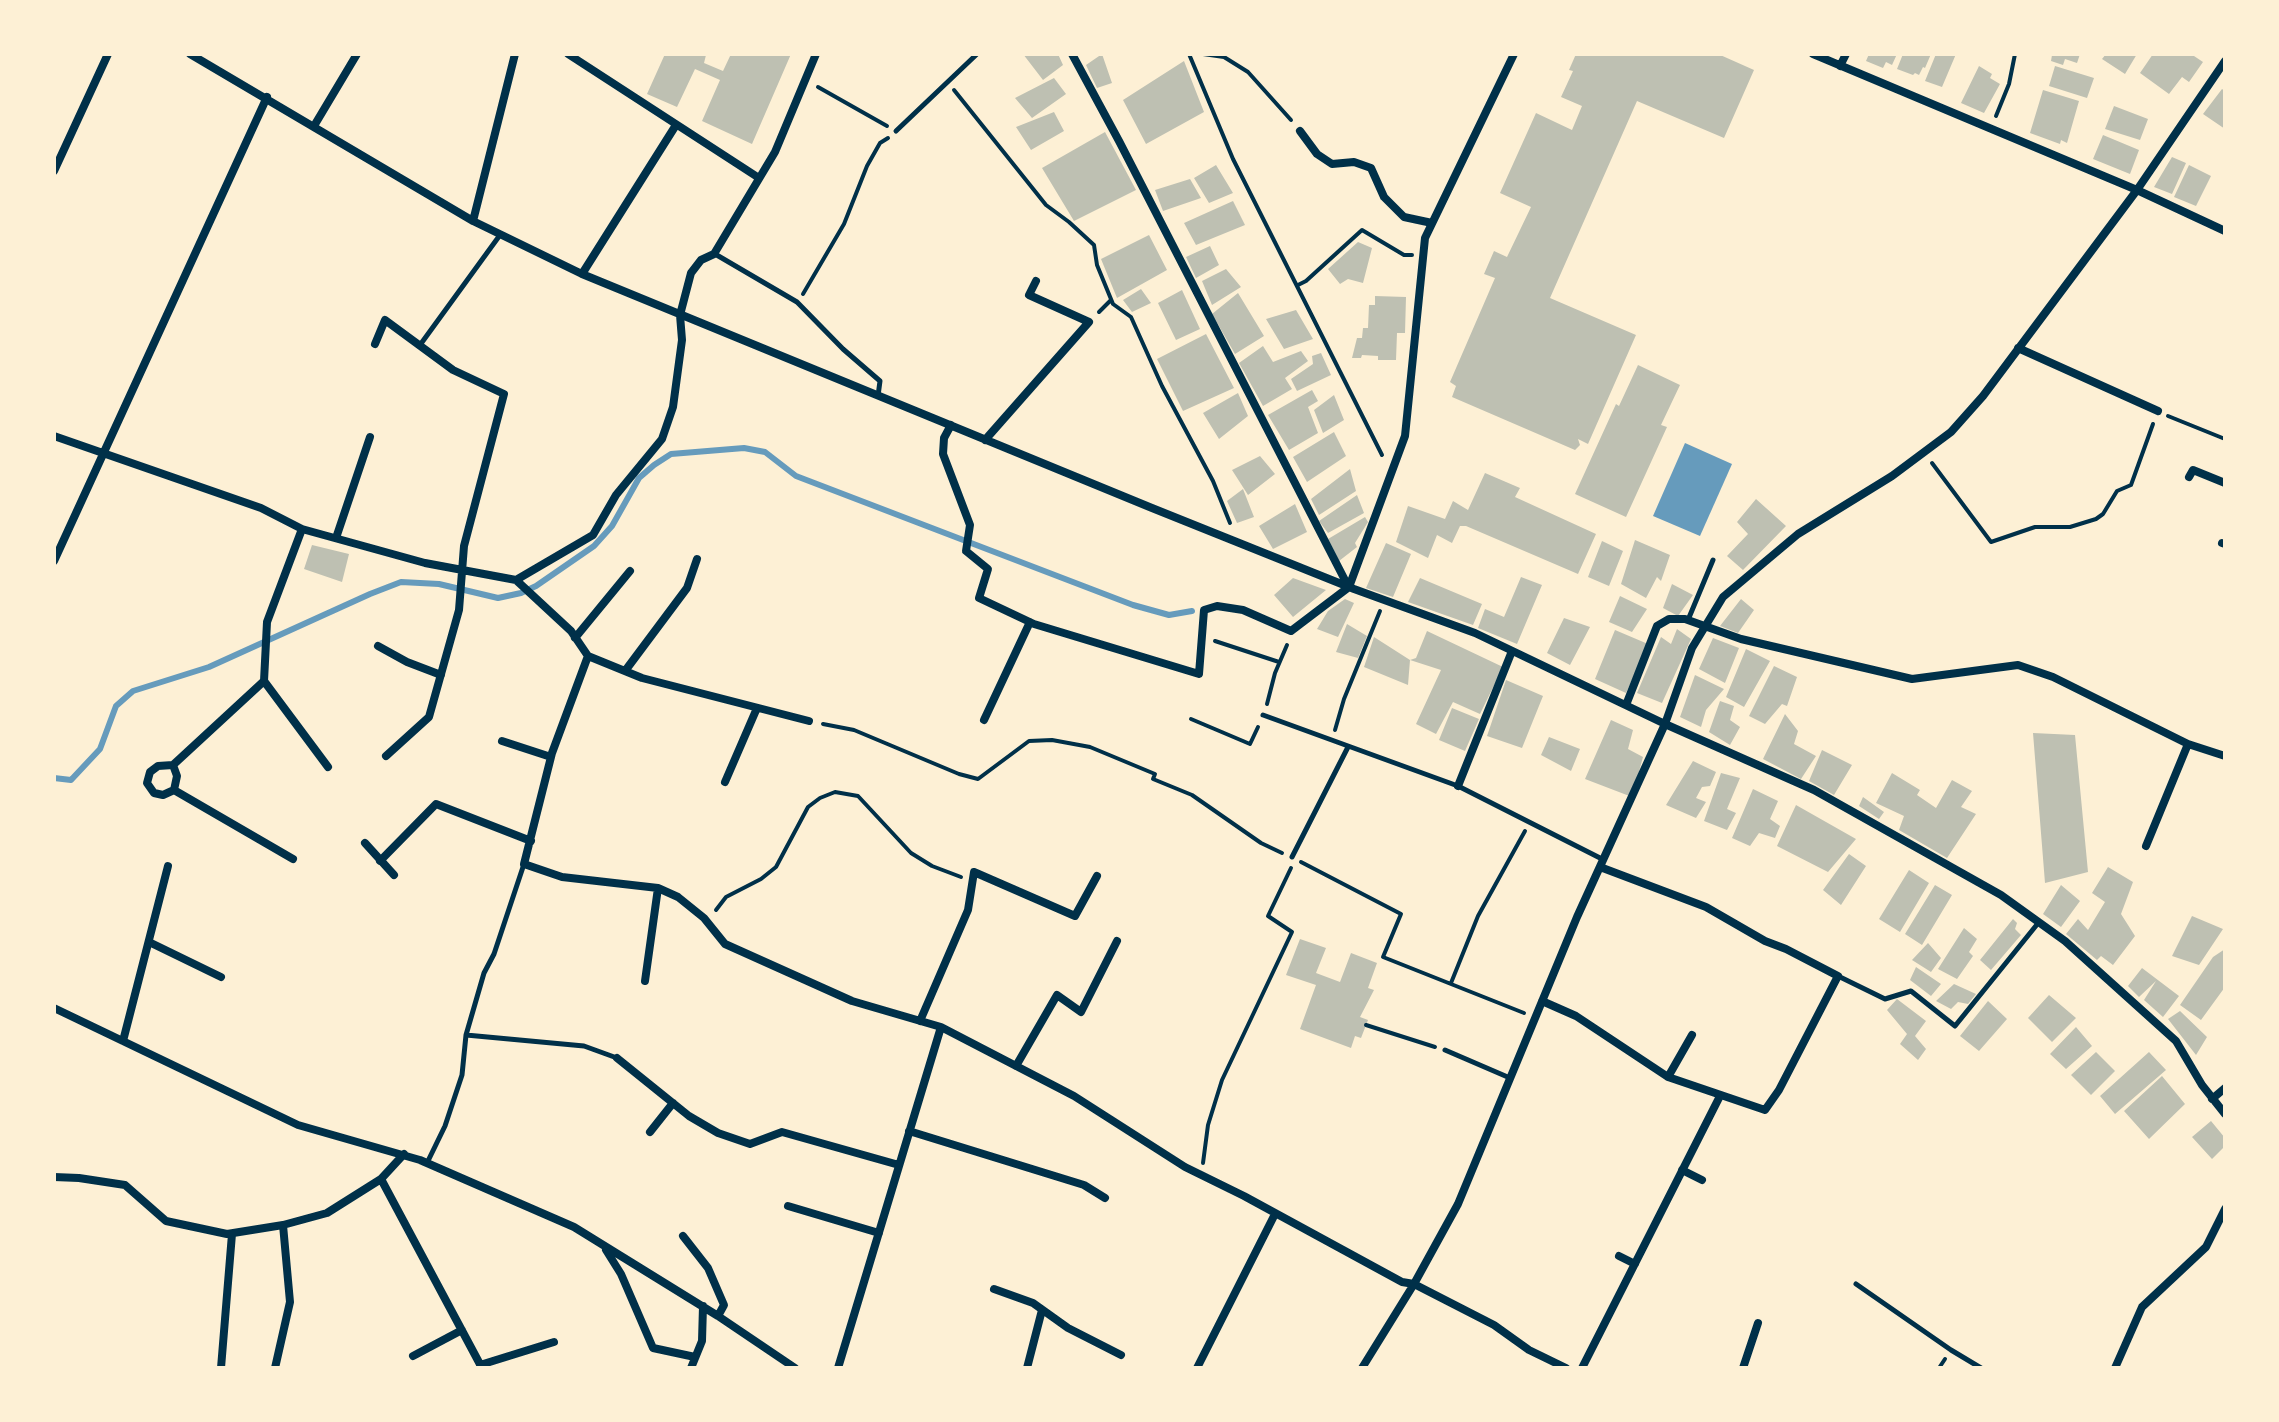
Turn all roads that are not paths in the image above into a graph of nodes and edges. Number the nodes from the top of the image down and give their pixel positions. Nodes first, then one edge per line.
1 (108, 54) edge
2 (190, 54) edge
3 (357, 54) edge
4 (515, 54) edge
5 (568, 54) edge
6 (816, 54) edge
7 (977, 54) edge
8 (1072, 54) edge
9 (1514, 54) edge
10 (1813, 54) edge
11 (1846, 54) edge
12 (2225, 61) edge
13 (1840, 66) junction
14 (267, 97) junction
15 (676, 125) junction
16 (314, 126) junction
17 (896, 131) road end
18 (1300, 131) road end
19 (54, 171) edge
20 (759, 178) junction
21 (2137, 190) junction
22 (473, 221) junction
23 (1432, 223) junction
24 (2225, 231) edge
25 (500, 235) junction
26 (714, 254) junction
27 (582, 274) junction
28 (1036, 281) dead end
29 (680, 315) junction
30 (375, 344) dead end
31 (420, 346) junction
32 (2018, 348) junction
33 (878, 396) junction
34 (2158, 411) road end
35 (951, 425) junction
36 (54, 436) edge
37 (370, 437) dead end
38 (985, 440) junction
39 (105, 455) junction
40 (2189, 477) dead end
41 (2225, 483) edge
42 (302, 529) junction
43 (336, 538) junction
44 (697, 559) dead end
45 (1713, 560) dead end
46 (54, 561) edge
47 (630, 571) dead end
48 (462, 573) junction
49 (518, 582) junction
50 (1349, 587) junction
51 (1688, 620) junction
52 (1030, 622) junction
53 (1705, 627) junction
54 (575, 638) junction
55 (378, 646) dead end
56 (1512, 651) junction
57 (588, 656) junction
58 (625, 671) junction
59 (441, 675) junction
60 (264, 681) junction
61 (1626, 705) junction
62 (757, 708) junction
63 (1263, 715) road end
64 (984, 720) dead end
65 (809, 721) road end
66 (1665, 724) junction
67 (502, 741) dead end
68 (2188, 744) junction
69 (1348, 747) junction
70 (386, 756) dead end
71 (2225, 756) edge
72 (551, 757) junction
73 (173, 765) junction
74 (328, 767) dead end
75 (725, 782) dead end
76 (1458, 786) junction
77 (174, 790) junction
78 (531, 841) junction
79 (365, 843) dead end
80 (2146, 846) dead end
81 (1292, 857) road end
82 (293, 859) dead end
83 (380, 861) junction
84 (1602, 863) junction
85 (524, 864) junction
86 (168, 866) dead end
87 (394, 875) dead end
88 (1097, 876) dead end
89 (658, 888) junction
90 (2039, 922) junction
91 (1117, 941) dead end
92 (149, 942) junction
93 (1838, 976) junction
94 (221, 977) dead end
95 (645, 981) dead end
96 (1542, 1001) junction
97 (54, 1008) edge
98 (920, 1021) junction
99 (941, 1027) junction
100 (466, 1035) junction
101 (1692, 1035) dead end
102 (123, 1041) junction
103 (1445, 1050) road end
104 (617, 1058) joint
105 (1016, 1066) junction
106 (1668, 1077) junction
107 (1510, 1078) junction
108 (2225, 1088) edge
109 (1720, 1096) junction
110 (2212, 1099) junction
111 (673, 1103) junction
112 (2225, 1114) edge
113 (909, 1131) junction
114 (650, 1132) dead end
115 (404, 1154) junction
116 (427, 1163) junction
117 (899, 1165) junction
118 (1682, 1170) junction
119 (54, 1177) edge
120 (381, 1179) junction
121 (1702, 1180) dead end
122 (1105, 1198) dead end
123 (788, 1206) dead end
124 (2225, 1209) edge
125 (1275, 1214) junction
126 (283, 1225) junction
127 (879, 1233) junction
128 (232, 1234) junction
129 (683, 1236) dead end
130 (604, 1246) junction
131 (1619, 1256) dead end
132 (1635, 1264) junction
133 (1414, 1284) junction
134 (1856, 1284) dead end
135 (994, 1289) dead end
136 (703, 1306) junction
137 (1042, 1310) junction
138 (718, 1316) junction
139 (1758, 1323) dead end
140 (462, 1330) junction
141 (554, 1342) dead end
142 (1121, 1355) dead end
143 (413, 1356) dead end
144 (695, 1357) junction
145 (481, 1366) edge
146 (221, 1368) edge
147 (275, 1368) edge
148 (691, 1368) edge
149 (795, 1368) edge
150 (838, 1368) edge
151 (1027, 1368) edge
152 (1197, 1368) edge
153 (1362, 1368) edge
154 (1566, 1368) edge
155 (1582, 1368) edge
156 (1743, 1368) edge
157 (1981, 1368) edge
158 (2115, 1368) edge

1 - 19 street
2 - 14 street
3 - 16 street
4 - 22 street
5 - 15 street
6 - 20 street
7 - 17 lane
8 - 50 street
9 - 23 street
10 - 13 street
11 - 13 street
12 - 21 street
13 - 21 street
14 - 16 street
14 - 39 street
15 - 20 street
15 - 27 street
16 - 22 street
18 - 23 street
20 - 26 street
21 - 24 street
21 - 32 street
22 - 25 street
23 - 50 street
25 - 27 street
25 - 31 lane
26 - 29 street
26 - 33 lane
27 - 29 street
28 - 38 street
29 - 33 street
29 - 49 street
30 - 31 street
31 - 48 street
32 - 34 street
32 - 53 street
33 - 35 street
35 - 38 street
35 - 52 street
36 - 39 street
37 - 43 street
38 - 50 street
39 - 42 street
39 - 46 street
40 - 41 street
42 - 43 street
42 - 60 street
43 - 48 street
44 - 58 street
45 - 51 lane
47 - 54 street
48 - 49 street
48 - 59 street
49 - 54 street
50 - 52 street
50 - 56 street
51 - 53 street
51 - 61 street
52 - 64 street
53 - 66 street
53 - 68 street
54 - 57 street
55 - 59 street
56 - 61 street
56 - 76 street
57 - 58 street
57 - 72 street
58 - 62 street
59 - 70 street
60 - 73 street
60 - 74 street
61 - 66 street
62 - 65 street
62 - 75 street
63 - 69 lane
66 - 84 street
66 - 90 street
67 - 72 street
68 - 71 street
68 - 80 street
69 - 76 lane
69 - 81 lane
72 - 78 street
73 - 77 street
73 - 77 street
76 - 84 lane
77 - 82 street
78 - 83 street
78 - 85 street
79 - 83 street
83 - 87 street
84 - 93 street
84 - 96 street
85 - 89 street
85 - 100 lane
86 - 92 street
88 - 98 street
89 - 95 street
89 - 98 street
90 - 93 lane
90 - 110 street
91 - 105 street
92 - 94 street
92 - 102 street
93 - 109 street
96 - 106 street
96 - 107 street
97 - 102 street
98 - 99 street
99 - 105 street
99 - 113 street
100 - 104 lane
100 - 116 lane
101 - 106 street
102 - 115 street
103 - 107 lane
104 - 111 street
105 - 125 street
106 - 109 street
107 - 133 street
108 - 110 street
109 - 118 street
110 - 112 street
111 - 114 street
111 - 117 street
113 - 117 street
113 - 122 street
115 - 116 street
115 - 120 street
116 - 130 street
117 - 127 street
118 - 121 street
118 - 132 street
119 - 128 street
120 - 126 street
120 - 140 street
123 - 127 street
124 - 158 street
125 - 133 street
125 - 152 street
126 - 128 street
126 - 147 street
127 - 150 street
128 - 146 street
129 - 138 street
130 - 136 street
130 - 144 street
131 - 132 street
132 - 155 street
133 - 153 street
133 - 154 street
134 - 157 lane
135 - 137 street
136 - 138 street
136 - 144 street
137 - 142 street
137 - 151 street
138 - 149 street
139 - 156 street
140 - 143 street
140 - 145 street
141 - 145 street
144 - 148 street

